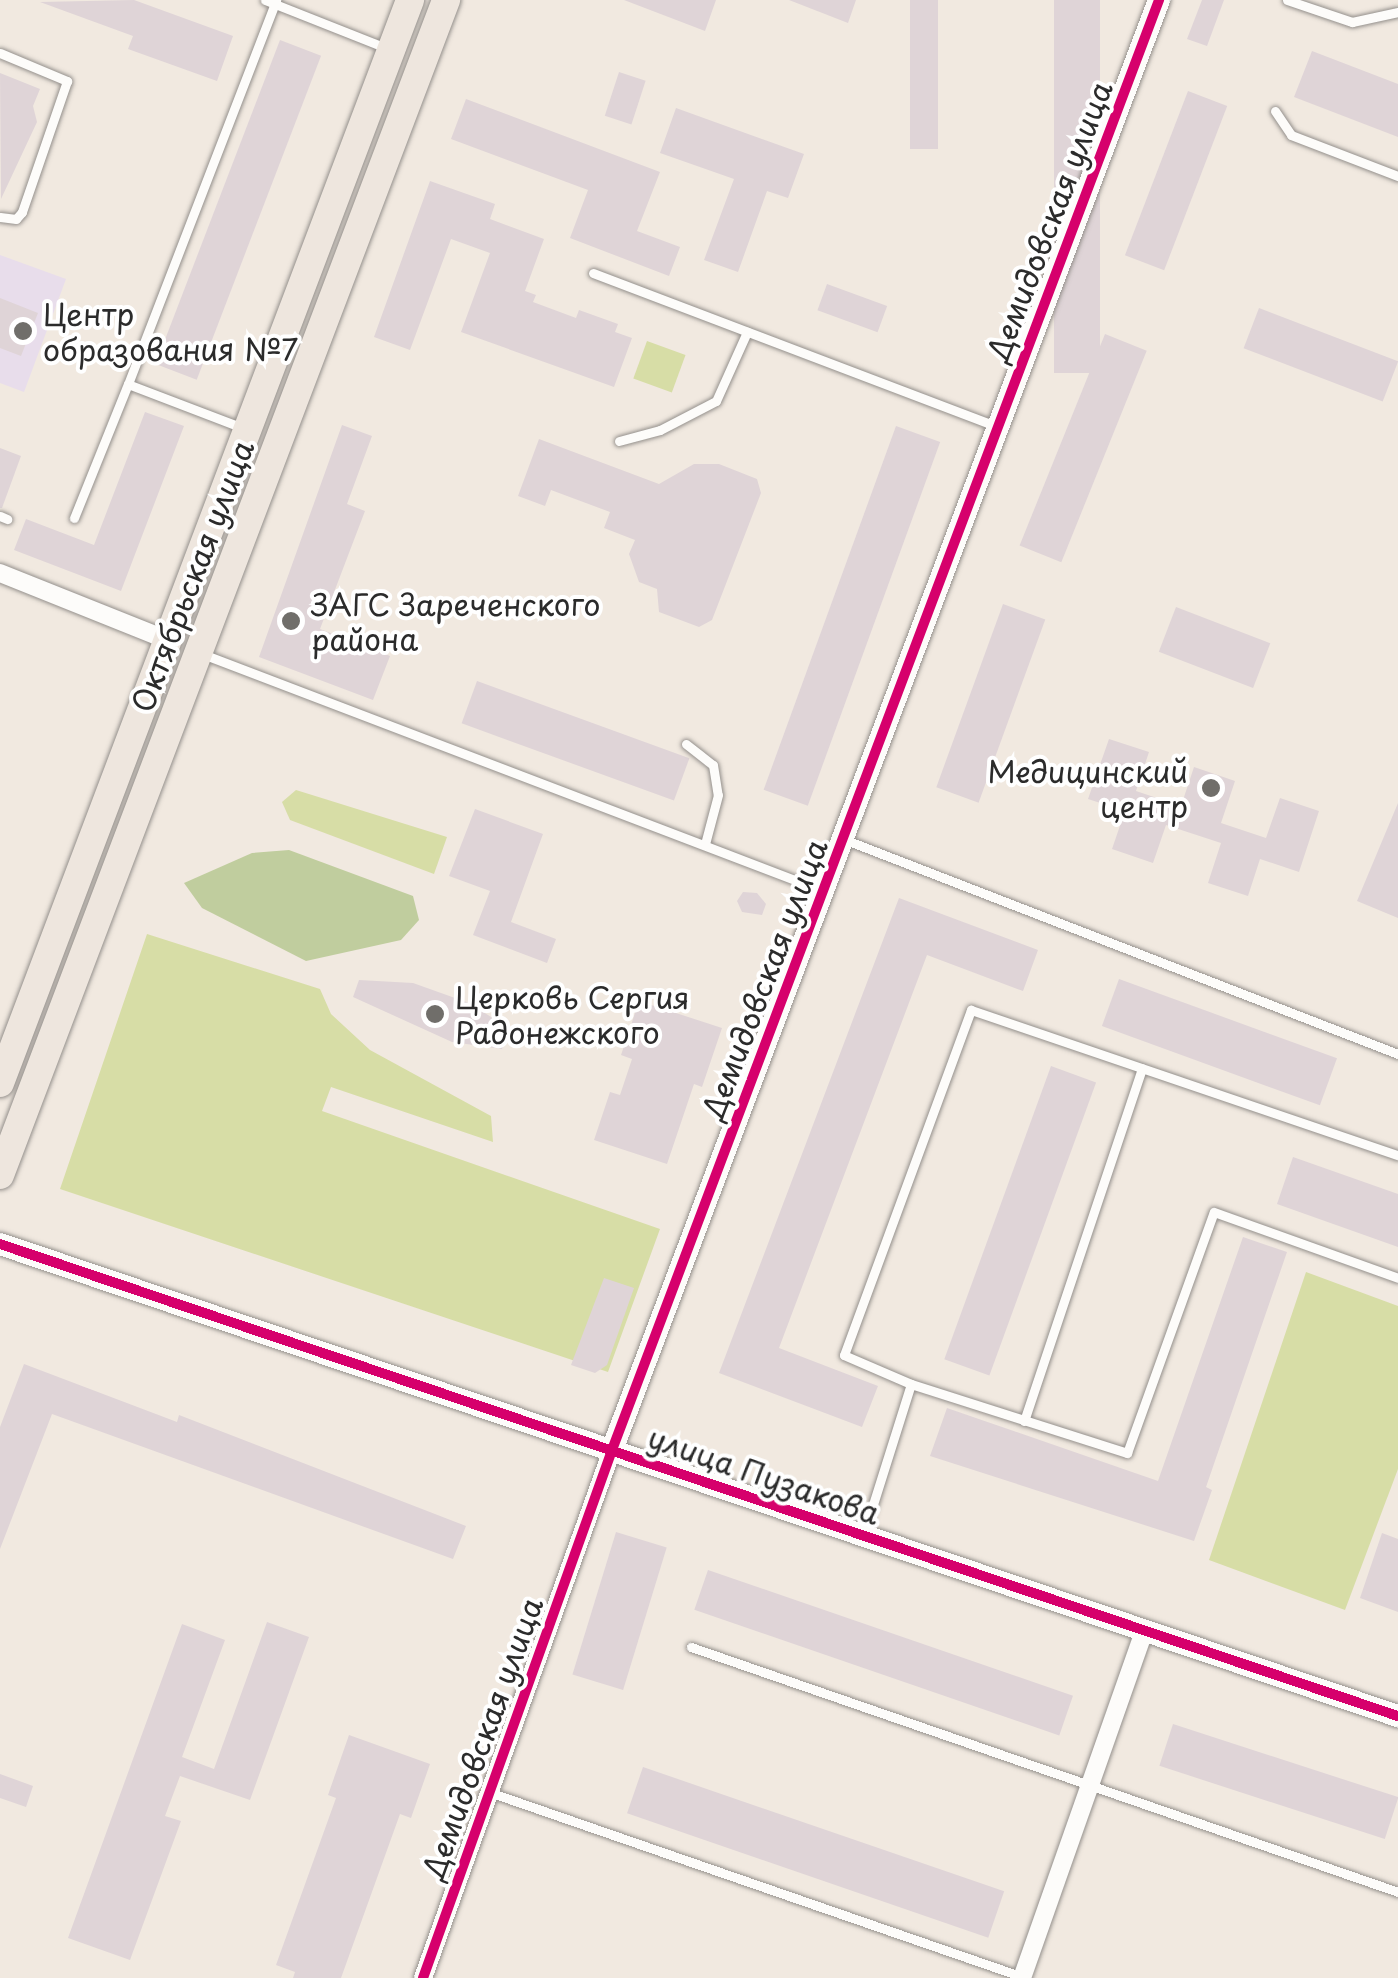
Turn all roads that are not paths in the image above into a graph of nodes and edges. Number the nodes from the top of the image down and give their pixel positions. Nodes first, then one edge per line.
1 (410, 0) edge
2 (446, 0) edge
3 (1159, 0) edge
4 (1286, 0) edge
5 (272, 1) edge
6 (1398, 12) edge
7 (391, 50) junction
8 (0, 53) edge
9 (1276, 111) dead end
10 (1398, 176) edge
11 (0, 217) edge
12 (593, 274) dead end
13 (746, 332) junction
14 (128, 384) junction
15 (998, 426) junction
16 (246, 429) junction
17 (619, 441) dead end
18 (74, 518) dead end
19 (0, 573) edge
20 (165, 639) junction
21 (198, 652) junction
22 (686, 744) dead end
23 (843, 839) junction
24 (704, 844) junction
25 (823, 891) junction
26 (1398, 1054) edge
27 (1142, 1068) junction
28 (0, 1083) edge
29 (1398, 1155) edge
30 (0, 1175) edge
31 (0, 1244) edge
32 (1398, 1278) edge
33 (911, 1384) junction
34 (1024, 1420) junction
35 (612, 1450) junction
36 (863, 1536) junction
37 (1146, 1629) junction
38 (691, 1647) dead end
39 (1398, 1716) edge
40 (1090, 1786) junction
41 (489, 1792) junction
42 (1398, 1892) edge
43 (1022, 1977) edge
44 (423, 1978) edge

1 - 7 main road, Октябрьская улица
2 - 21 main road, Октябрьская улица
3 - 15 street, Демидовская улица
4 - 6 lane
5 - 7 lane
5 - 14 lane
7 - 16 main road, Октябрьская улица
8 - 11 lane
9 - 10 lane
12 - 13 lane
13 - 15 lane
13 - 17 lane
14 - 16 lane
14 - 18 lane
15 - 23 street, Демидовская улица
16 - 20 main road, Октябрьская улица
19 - 20 street
20 - 28 main road, Октябрьская улица
21 - 24 lane
21 - 30 main road, Октябрьская улица
22 - 24 lane
23 - 25 street, Демидовская улица
23 - 26 lane
24 - 25 lane
25 - 35 street, Демидовская улица
27 - 29 lane
27 - 33 lane
27 - 34 lane
31 - 35 street, улица Пузакова
32 - 34 lane
33 - 34 lane
33 - 36 lane
35 - 36 street, улица Пузакова
35 - 41 street, Демидовская улица
36 - 37 street, улица Пузакова
37 - 39 street, улица Пузакова
37 - 40 street
38 - 40 lane
40 - 42 lane
40 - 43 street
41 - 43 lane
41 - 44 street, Демидовская улица

